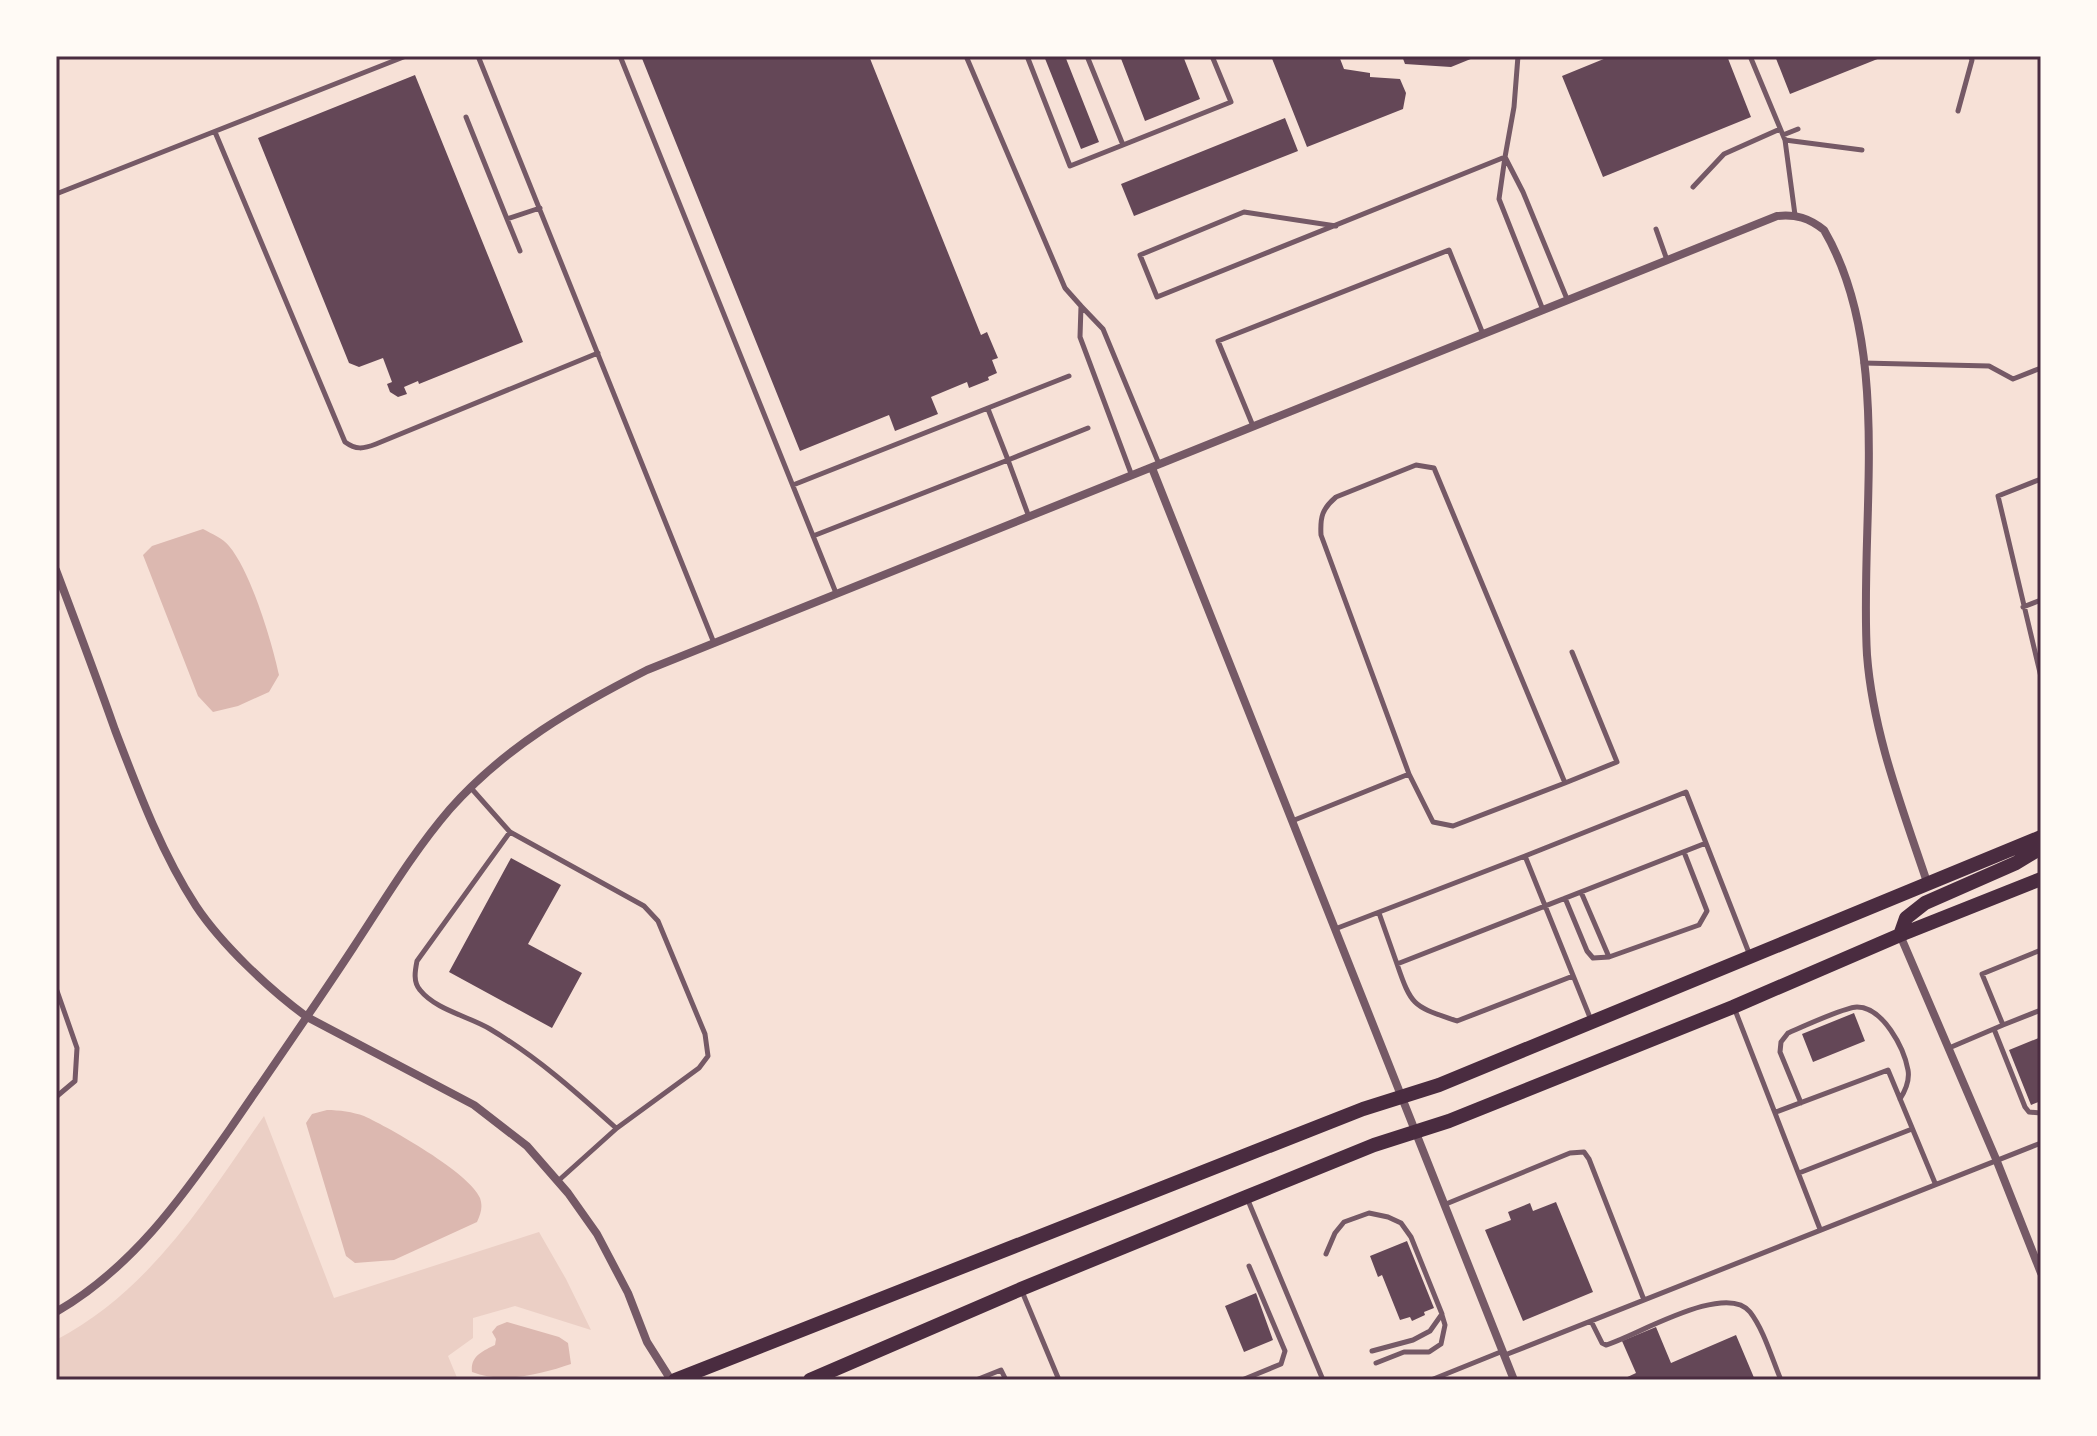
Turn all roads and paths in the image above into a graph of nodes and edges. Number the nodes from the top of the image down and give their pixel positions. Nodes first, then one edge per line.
1 (406, 56) edge
2 (478, 56) edge
3 (620, 56) edge
4 (966, 56) edge
5 (1027, 56) edge
6 (1087, 56) edge
7 (1212, 56) edge
8 (1518, 56) edge
9 (1750, 56) edge
10 (1970, 56) edge
11 (1958, 111) dead end
12 (466, 117) dead end
13 (1798, 129) dead end
14 (215, 132) junction
15 (1782, 135) junction
16 (1123, 145) junction
17 (1862, 150) dead end
18 (1505, 157) junction
19 (1693, 187) dead end
20 (56, 194) edge
21 (540, 208) junction
22 (1795, 215) junction
23 (507, 219) junction
24 (1336, 226) junction
25 (1656, 229) dead end
26 (520, 251) dead end
27 (1667, 260) junction
28 (1568, 300) junction
29 (1081, 306) junction
30 (1543, 310) junction
31 (1483, 334) junction
32 (598, 353) junction
33 (1862, 363) junction
34 (2041, 368) edge
35 (1069, 376) dead end
36 (988, 409) junction
37 (1088, 428) dead end
38 (1254, 428) junction
39 (1008, 460) junction
40 (1155, 467) junction
41 (1132, 476) junction
42 (2041, 479) edge
43 (793, 485) junction
44 (1029, 517) junction
45 (813, 536) junction
46 (56, 570) edge
47 (836, 594) junction
48 (2041, 600) edge
49 (2023, 607) junction
50 (714, 643) junction
51 (1572, 652) dead end
52 (2041, 677) edge
53 (1409, 774) junction
54 (1565, 783) junction
55 (471, 788) junction
56 (1292, 821) junction
57 (510, 832) junction
58 (2041, 837) edge
59 (1706, 843) junction
60 (2041, 848) edge
61 (1684, 852) junction
62 (1525, 856) junction
63 (2041, 879) edge
64 (1928, 885) junction
65 (1581, 892) junction
66 (1565, 898) junction
67 (1545, 907) junction
68 (1379, 913) junction
69 (1335, 929) junction
70 (1900, 935) junction
71 (2041, 950) edge
72 (1609, 957) junction
73 (1751, 958) junction
74 (1397, 964) junction
75 (1573, 976) junction
76 (56, 988) edge
77 (1733, 1007) junction
78 (2041, 1010) edge
79 (307, 1017) junction
80 (1591, 1023) junction
81 (2003, 1025) junction
82 (1994, 1029) junction
83 (1949, 1048) junction
84 (1403, 1096) junction
85 (56, 1097) edge
86 (1900, 1099) junction
87 (1801, 1103) junction
88 (1776, 1112) junction
89 (2041, 1113) edge
90 (617, 1128) junction
91 (1912, 1129) junction
92 (1417, 1132) junction
93 (2041, 1143) edge
94 (1996, 1159) junction
95 (1799, 1173) junction
96 (558, 1181) junction
97 (1935, 1183) junction
98 (1246, 1197) junction
99 (1446, 1204) junction
100 (1820, 1229) junction
101 (1326, 1254) dead end
102 (1249, 1266) dead end
103 (2041, 1273) edge
104 (1021, 1289) junction
105 (1644, 1300) junction
106 (56, 1312) edge
107 (1442, 1314) junction
108 (1591, 1321) junction
109 (1372, 1351) dead end
110 (1504, 1353) junction
111 (1376, 1363) dead end
112 (673, 1380) edge
113 (810, 1380) edge
114 (976, 1380) edge
115 (1006, 1380) edge
116 (1059, 1380) edge
117 (1242, 1380) edge
118 (1323, 1380) edge
119 (1431, 1380) edge
120 (1514, 1380) edge
121 (1781, 1380) edge

1 - 14 lane
2 - 21 lane
3 - 43 lane
4 - 29 lane
5 - 16 lane
6 - 16 lane
7 - 16 lane
8 - 18 lane
9 - 15 lane
10 - 11 lane
12 - 23 lane
13 - 15 lane
14 - 20 lane
14 - 32 lane
15 - 17 lane
15 - 19 lane
15 - 22 lane
18 - 24 lane
18 - 28 lane
18 - 30 lane
21 - 23 lane
21 - 32 lane
22 - 27 street
22 - 33 street
23 - 26 lane
24 - 24 lane
25 - 27 lane
27 - 28 street
28 - 30 street
29 - 40 lane
29 - 41 lane
30 - 31 street
31 - 38 street
31 - 38 lane
32 - 50 lane
33 - 34 lane
33 - 64 street
35 - 36 lane
36 - 39 lane
36 - 43 lane
37 - 39 lane
38 - 40 street
39 - 44 lane
39 - 45 lane
40 - 41 street
40 - 56 street
41 - 44 street
42 - 49 lane
43 - 45 lane
44 - 47 street
45 - 47 lane
46 - 79 street
47 - 50 street
48 - 49 lane
49 - 52 lane
50 - 55 street
51 - 54 lane
53 - 54 lane
53 - 54 lane
53 - 56 lane
55 - 57 lane
55 - 79 street
56 - 69 street
57 - 90 lane
57 - 90 lane
58 - 64 main road
59 - 61 lane
59 - 62 lane
59 - 73 lane
60 - 70 main road
61 - 65 lane
61 - 72 lane
62 - 67 lane
62 - 68 lane
63 - 70 main road
64 - 73 main road
65 - 66 lane
65 - 72 lane
66 - 67 lane
66 - 72 lane
67 - 74 lane
67 - 75 lane
68 - 69 lane
68 - 74 lane
69 - 84 street
70 - 77 main road
70 - 83 street
71 - 81 lane
73 - 80 main road
74 - 75 lane
75 - 80 lane
76 - 85 lane
77 - 88 lane
77 - 92 main road
78 - 81 lane
79 - 96 street
79 - 106 street
80 - 84 main road
81 - 82 lane
82 - 83 lane
82 - 89 lane
83 - 94 street
84 - 92 street
84 - 112 main road
86 - 87 lane
86 - 87 lane
86 - 91 lane
87 - 88 lane
88 - 95 lane
90 - 96 lane
91 - 95 lane
91 - 97 lane
92 - 98 main road
92 - 99 street
93 - 94 lane
94 - 97 lane
94 - 103 street
95 - 100 lane
96 - 112 street
97 - 100 lane
98 - 104 main road
98 - 118 lane
99 - 105 lane
99 - 110 street
100 - 105 lane
101 - 107 lane
102 - 117 lane
104 - 113 main road
104 - 116 lane
105 - 108 lane
107 - 109 lane
107 - 111 lane
108 - 110 lane
108 - 121 lane
110 - 119 lane
110 - 120 street
114 - 115 lane

